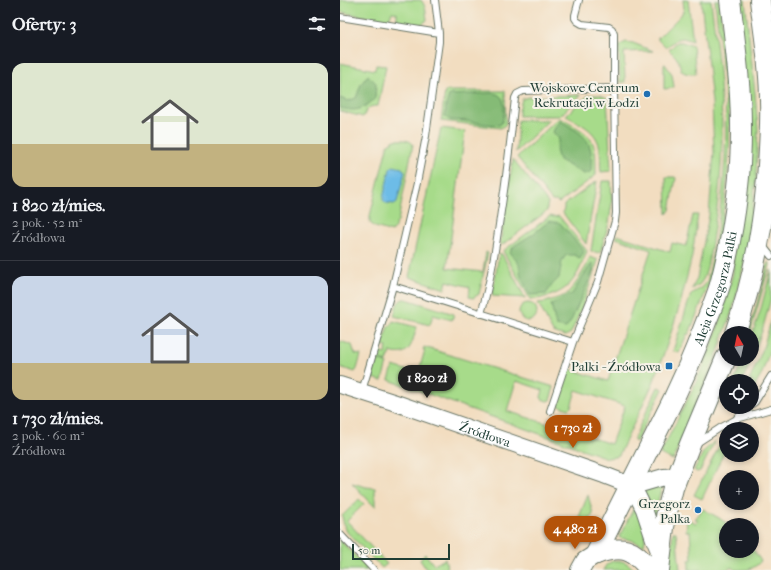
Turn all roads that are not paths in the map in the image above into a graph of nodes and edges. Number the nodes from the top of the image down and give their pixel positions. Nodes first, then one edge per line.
1 (435, 0) edge
2 (579, 0) edge
3 (730, 0) edge
4 (760, 0) edge
5 (340, 17) edge
6 (767, 23) edge
7 (439, 33) junction
8 (614, 88) junction
9 (767, 215) edge
10 (765, 248) edge
11 (393, 286) junction
12 (481, 314) junction
13 (737, 326) edge
14 (573, 342) junction
15 (723, 366) edge
16 (771, 376) edge
17 (340, 385) edge
18 (362, 391) junction
19 (759, 396) edge
20 (771, 409) edge
21 (550, 411) dead end
22 (741, 414) edge
23 (735, 420) junction
24 (688, 450) junction
25 (678, 476) junction
26 (630, 485) junction
27 (340, 534) edge
28 (596, 562) edge
29 (660, 562) edge
30 (374, 570) edge
31 (580, 570) edge
32 (650, 570) edge

1 - 7 lane
2 - 8 lane
3 - 26 main road, Aleja Grzegorza Palki
4 - 6 main road
5 - 7 lane
6 - 9 main road
7 - 11 lane
8 - 12 lane
8 - 14 lane
9 - 10 main road
10 - 13 main road
11 - 12 lane
11 - 18 lane
12 - 14 lane
14 - 21 lane
15 - 24 main road
16 - 19 lane
17 - 18 street, Źródłowa
18 - 26 street, Źródłowa
20 - 23 lane
22 - 23 lane
23 - 24 lane
24 - 25 main road
25 - 26 street
25 - 29 main road
26 - 28 main road, Aleja Grzegorza Palki
26 - 29 street
27 - 30 lane
28 - 31 main road
28 - 32 main road

